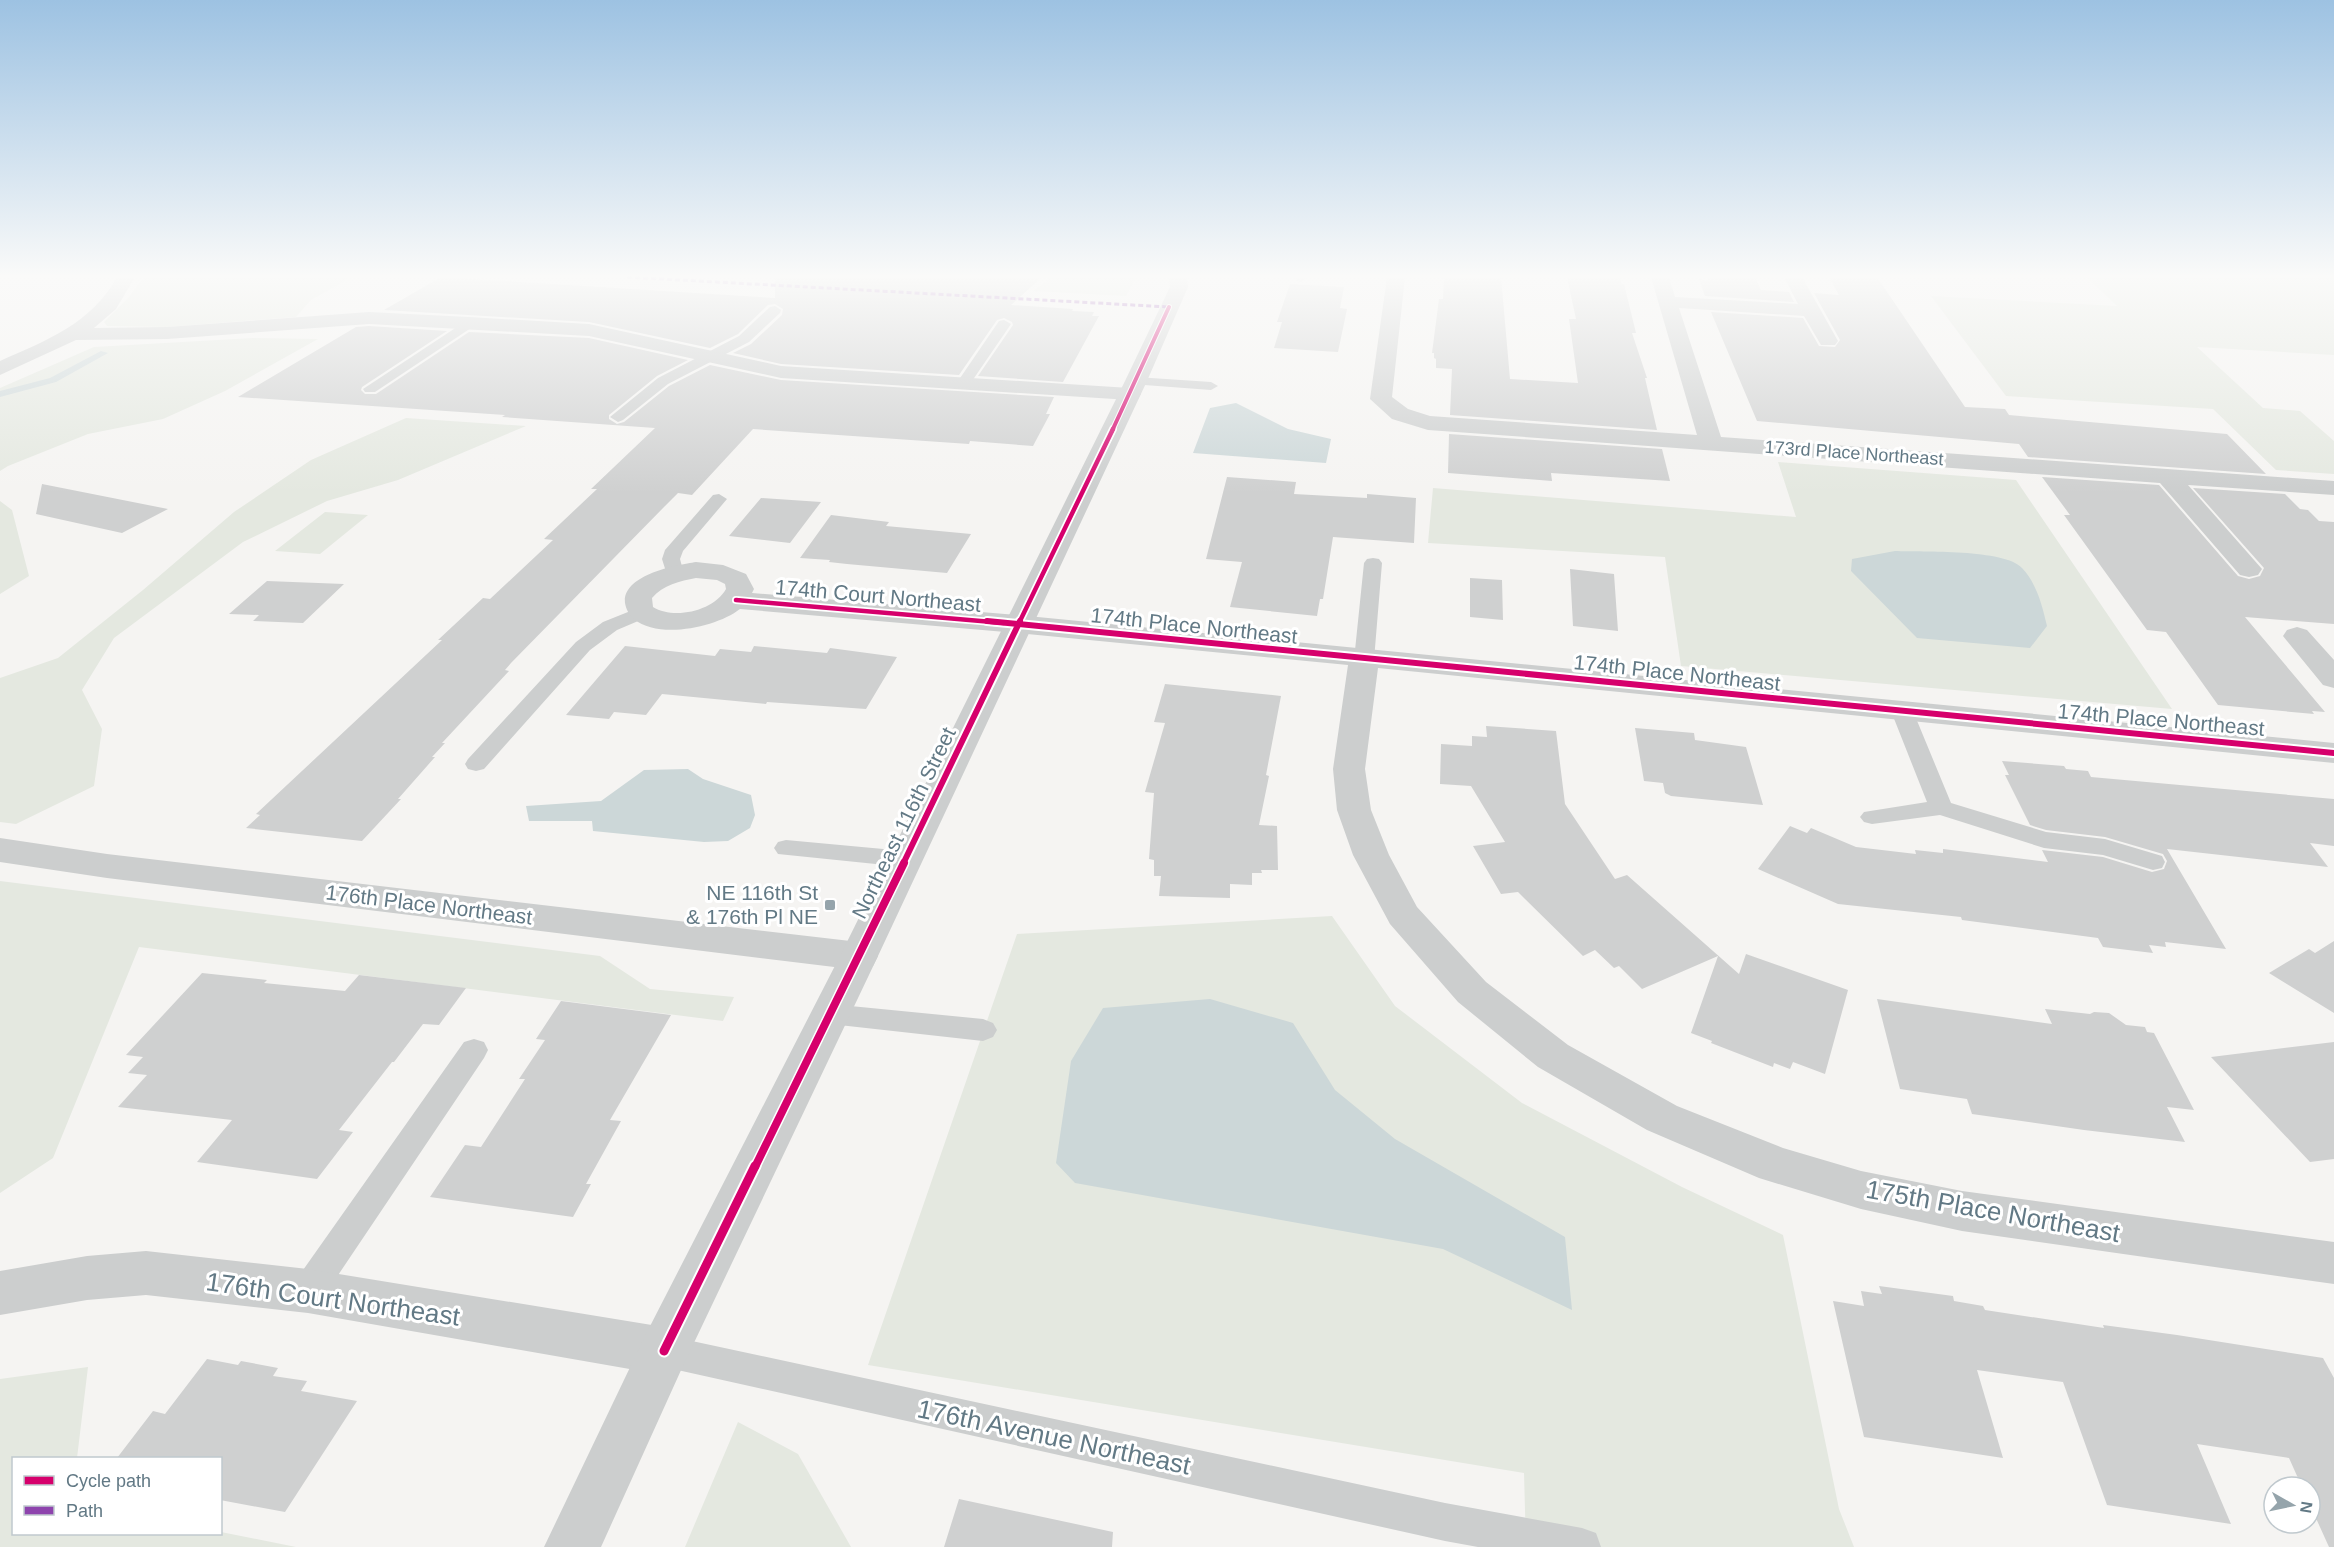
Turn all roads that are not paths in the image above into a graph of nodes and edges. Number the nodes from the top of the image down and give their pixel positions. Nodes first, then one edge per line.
1 (41, 349) edge
2 (430, 349) edge
3 (671, 349) edge
4 (725, 349) edge
5 (987, 349) edge
6 (1151, 349) edge
7 (1387, 349) edge
8 (1682, 349) edge
9 (709, 358) junction
10 (0, 369) edge
11 (963, 384) junction
12 (1211, 386) dead end
13 (1133, 387) junction
14 (370, 389) dead end
15 (618, 417) dead end
16 (1711, 443) junction
17 (2167, 476) junction
18 (2334, 488) edge
19 (719, 499) dead end
20 (1373, 563) dead end
21 (2249, 569) dead end
22 (675, 574) junction
23 (736, 600) junction
24 (643, 612) junction
25 (1017, 624) junction
26 (2297, 636) dead end
27 (1364, 660) junction
28 (2334, 679) edge
29 (1902, 711) junction
30 (2334, 753) edge
31 (476, 764) dead end
32 (1941, 808) junction
33 (1872, 817) dead end
34 (786, 848) dead end
35 (0, 850) edge
36 (905, 859) junction
37 (2154, 862) dead end
38 (859, 956) junction
39 (830, 1014) junction
40 (983, 1030) dead end
41 (474, 1050) dead end
42 (2334, 1263) edge
43 (308, 1291) junction
44 (0, 1293) edge
45 (664, 1351) junction
46 (572, 1547) edge
47 (1582, 1547) edge

1 - 10 street
2 - 14 lane
3 - 9 street
4 - 9 lane
5 - 11 lane
6 - 13 street, Northeast 116th Street
7 - 16 street, 173rd Place Northeast
8 - 16 street
9 - 11 street
9 - 15 lane
11 - 13 street
12 - 13 lane
13 - 25 street, Northeast 116th Street
16 - 17 street, 173rd Place Northeast
17 - 18 street, 173rd Place Northeast
17 - 21 street
19 - 22 lane
20 - 27 lane
22 - 23 street
22 - 24 street
23 - 24 street
23 - 25 street, 174th Court Northeast
24 - 31 lane
25 - 27 street, 174th Place Northeast
25 - 36 street, Northeast 116th Street
26 - 28 street
27 - 29 street, 174th Place Northeast
27 - 42 street, 175th Place Northeast
29 - 30 street, 174th Place Northeast
29 - 32 lane
32 - 33 lane
32 - 37 lane
34 - 36 lane
35 - 38 street, 176th Place Northeast
36 - 38 street, Northeast 116th Street
38 - 39 street, Northeast 116th Street
39 - 40 lane
39 - 45 street, Northeast 116th Street
41 - 43 lane
43 - 44 street, 176th Court Northeast
43 - 45 street, 176th Court Northeast
45 - 46 street, Northeast 116th Street
45 - 47 lane, 176th Avenue Northeast

